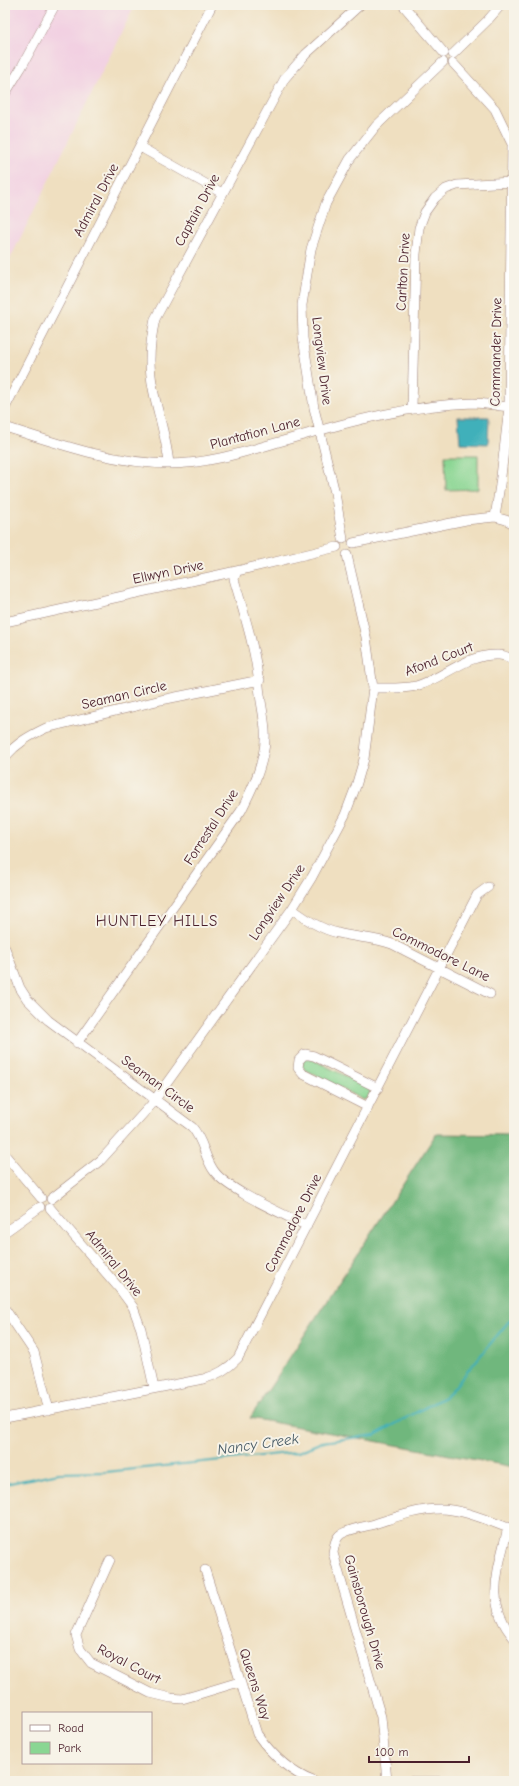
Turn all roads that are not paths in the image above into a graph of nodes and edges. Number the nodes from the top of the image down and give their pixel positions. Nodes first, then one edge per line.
1 (54, 5) edge
2 (212, 5) edge
3 (360, 5) edge
4 (402, 5) edge
5 (502, 5) edge
6 (448, 58) junction
7 (5, 94) edge
8 (140, 148) junction
9 (512, 182) junction
10 (222, 193) junction
11 (5, 408) edge
12 (412, 408) junction
13 (512, 408) edge
14 (5, 427) edge
15 (320, 430) junction
16 (169, 464) junction
17 (494, 517) junction
18 (514, 524) edge
19 (343, 539) junction
20 (353, 543) junction
21 (337, 546) junction
22 (347, 555) junction
23 (237, 571) junction
24 (5, 622) edge
25 (514, 659) edge
26 (260, 680) junction
27 (373, 688) junction
28 (5, 757) edge
29 (488, 887) dead end
30 (292, 909) junction
31 (5, 948) edge
32 (440, 968) junction
33 (490, 994) dead end
34 (77, 1043) junction
35 (378, 1088) junction
36 (156, 1099) junction
37 (368, 1107) junction
38 (5, 1155) edge
39 (41, 1203) junction
40 (51, 1204) junction
41 (307, 1226) junction
42 (5, 1232) edge
43 (5, 1309) edge
44 (154, 1388) junction
45 (49, 1410) junction
46 (5, 1418) edge
47 (511, 1528) edge
48 (110, 1560) dead end
49 (205, 1570) dead end
50 (514, 1638) edge
51 (239, 1682) junction
52 (313, 1781) edge
53 (387, 1781) edge
54 (413, 1781) edge
55 (442, 1781) edge

1 - 7 street
2 - 8 street, Admiral Drive
3 - 10 street, Captain Drive
4 - 6 street, Commander Drive
5 - 6 street, Longview Drive
6 - 9 street, Commander Drive
6 - 15 street, Longview Drive
8 - 10 street
8 - 11 street, Admiral Drive
9 - 12 street, Carlton Drive
9 - 13 street, Commander Drive
10 - 16 street, Captain Drive
12 - 13 street, Plantation Lane
12 - 15 street, Plantation Lane
13 - 17 street, Commander Drive
14 - 16 street, Plantation Lane
15 - 16 street, Plantation Lane
15 - 19 street, Longview Drive
17 - 18 street
17 - 20 street
19 - 20 street
19 - 21 street
20 - 22 street
21 - 22 street
21 - 23 street, Ellwyn Drive
22 - 27 street, Longview Drive
23 - 24 street, Ellwyn Drive
23 - 26 street, Forrestal Drive
25 - 27 street, Afond Court
26 - 28 street, Seaman Circle
26 - 34 street, Forrestal Drive
27 - 30 street, Longview Drive
29 - 32 street, Commodore Drive
30 - 32 street, Commodore Lane
30 - 36 street, Longview Drive
31 - 34 street, Seaman Circle
32 - 33 street, Commodore Lane
32 - 35 street, Commodore Drive
34 - 36 street, Seaman Circle
35 - 37 street, Commodore Drive
35 - 37 street
36 - 40 street, Longview Drive
36 - 41 street, Seaman Circle
37 - 41 street, Commodore Drive
38 - 39 street
39 - 40 street
39 - 42 street
40 - 44 street, Admiral Drive
41 - 44 street, Commodore Drive
43 - 45 street
44 - 45 street, Commodore Drive
45 - 46 street, Commodore Drive
47 - 50 street
47 - 53 street, Gainsborough Drive
48 - 51 street, Royal Court
49 - 51 street, Queens Way
51 - 52 street, Queens Way
54 - 55 street

